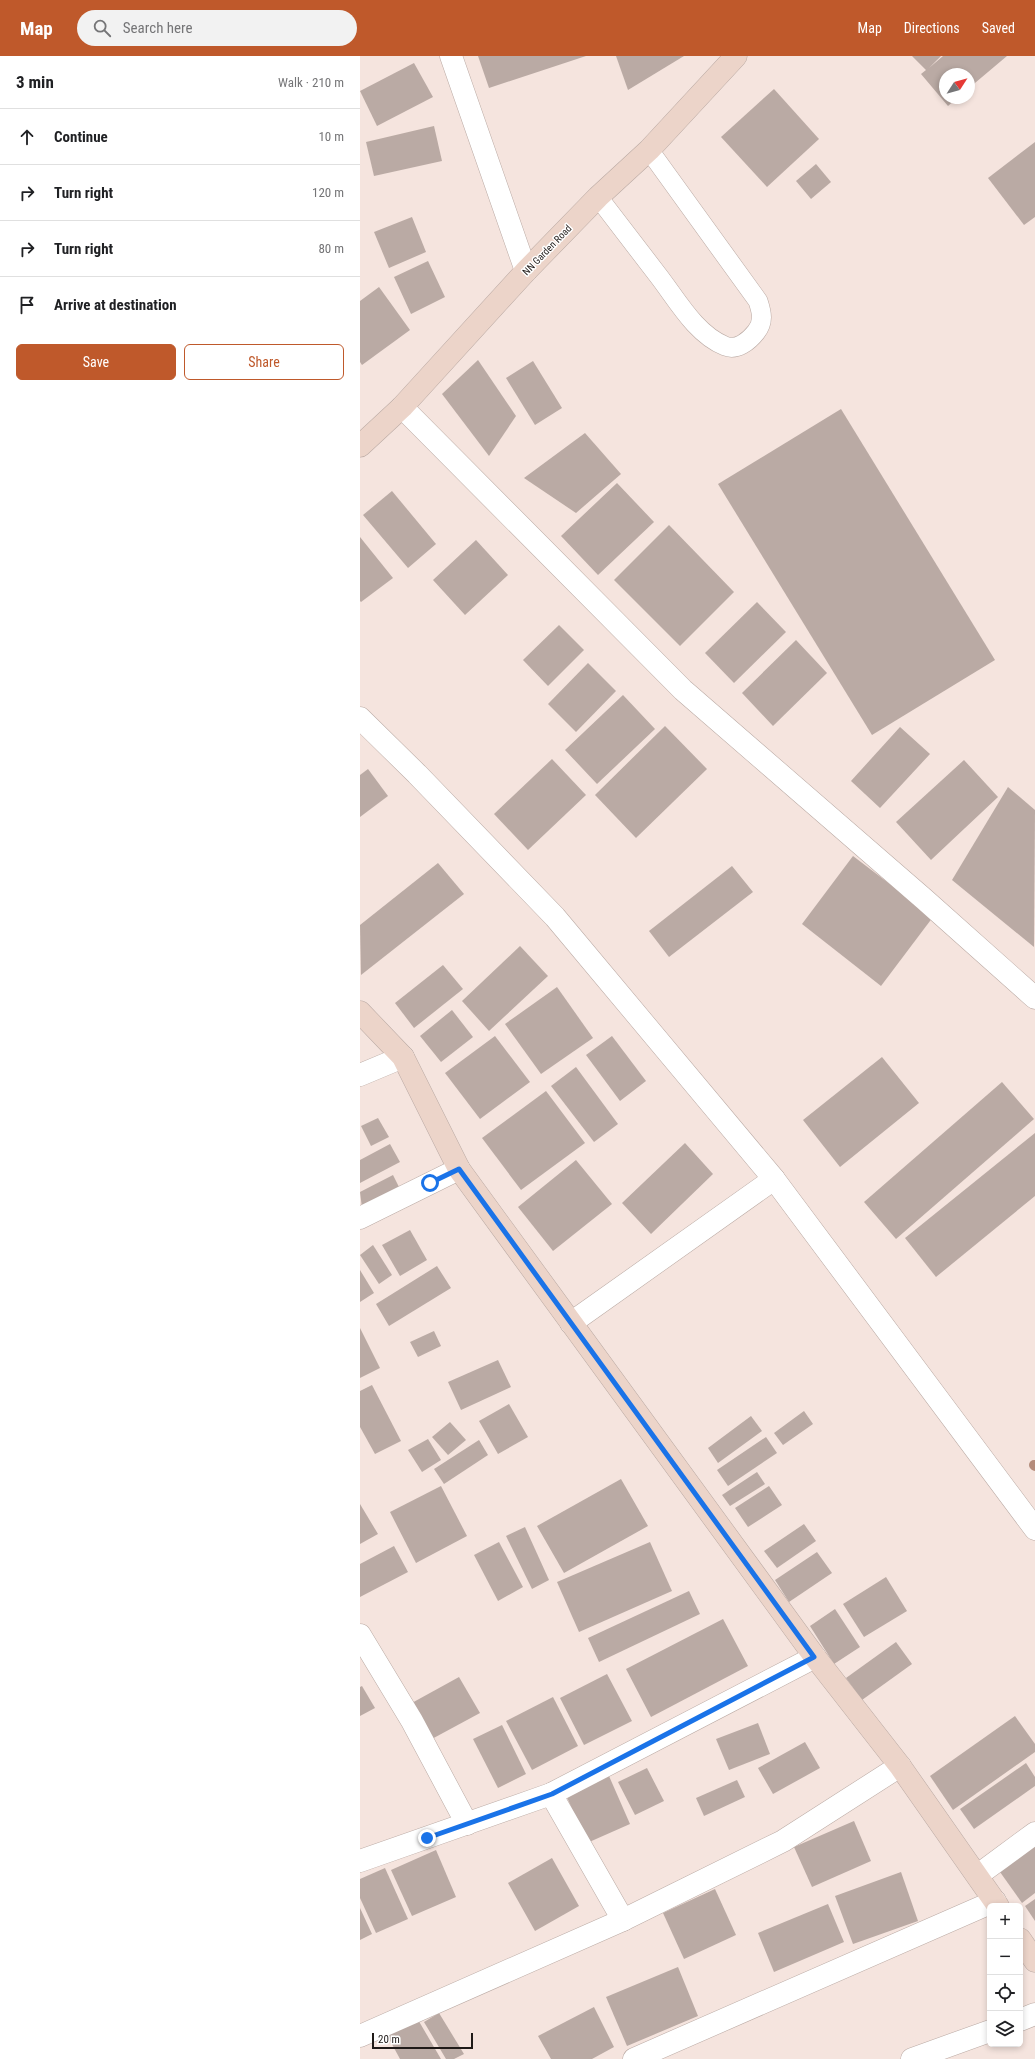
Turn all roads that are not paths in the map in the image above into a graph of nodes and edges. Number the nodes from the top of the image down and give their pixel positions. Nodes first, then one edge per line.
1 (451, 56) edge
2 (736, 56) edge
3 (649, 150) junction
4 (598, 197) junction
5 (526, 271) junction
6 (402, 407) junction
7 (360, 446) edge
8 (360, 718) edge
9 (1035, 998) edge
10 (360, 1012) edge
11 (403, 1057) junction
12 (360, 1075) edge
13 (459, 1169) junction
14 (774, 1178) junction
15 (360, 1218) edge
16 (571, 1323) junction
17 (1035, 1529) edge
18 (360, 1635) edge
19 (814, 1657) junction
20 (900, 1766) junction
21 (552, 1794) junction
22 (466, 1824) junction
23 (1035, 1833) edge
24 (360, 1861) edge
25 (978, 1875) junction
26 (996, 1903) edge
27 (987, 1908) edge
28 (623, 1920) junction
29 (1023, 1943) edge
30 (1035, 1961) edge
31 (1035, 2014) edge
32 (1023, 2019) edge
33 (987, 2032) edge
34 (360, 2036) edge
35 (634, 2059) edge
36 (912, 2059) edge

1 - 5 street
2 - 3 street, NN Garden Road
3 - 4 street, NN Garden Road
3 - 4 lane
4 - 5 street, NN Garden Road
5 - 6 street, NN Garden Road
6 - 7 street, NN Garden Road
6 - 9 street
8 - 14 street
10 - 11 street
11 - 12 street
11 - 13 street
13 - 15 street
13 - 16 street
14 - 16 street
14 - 17 street
16 - 19 street
18 - 22 street
19 - 20 street
19 - 21 street
20 - 25 street
20 - 28 street
21 - 22 street
21 - 28 street
22 - 24 street
23 - 25 street
25 - 26 street
27 - 35 street
28 - 34 street
29 - 30 street
31 - 32 street
33 - 36 street

